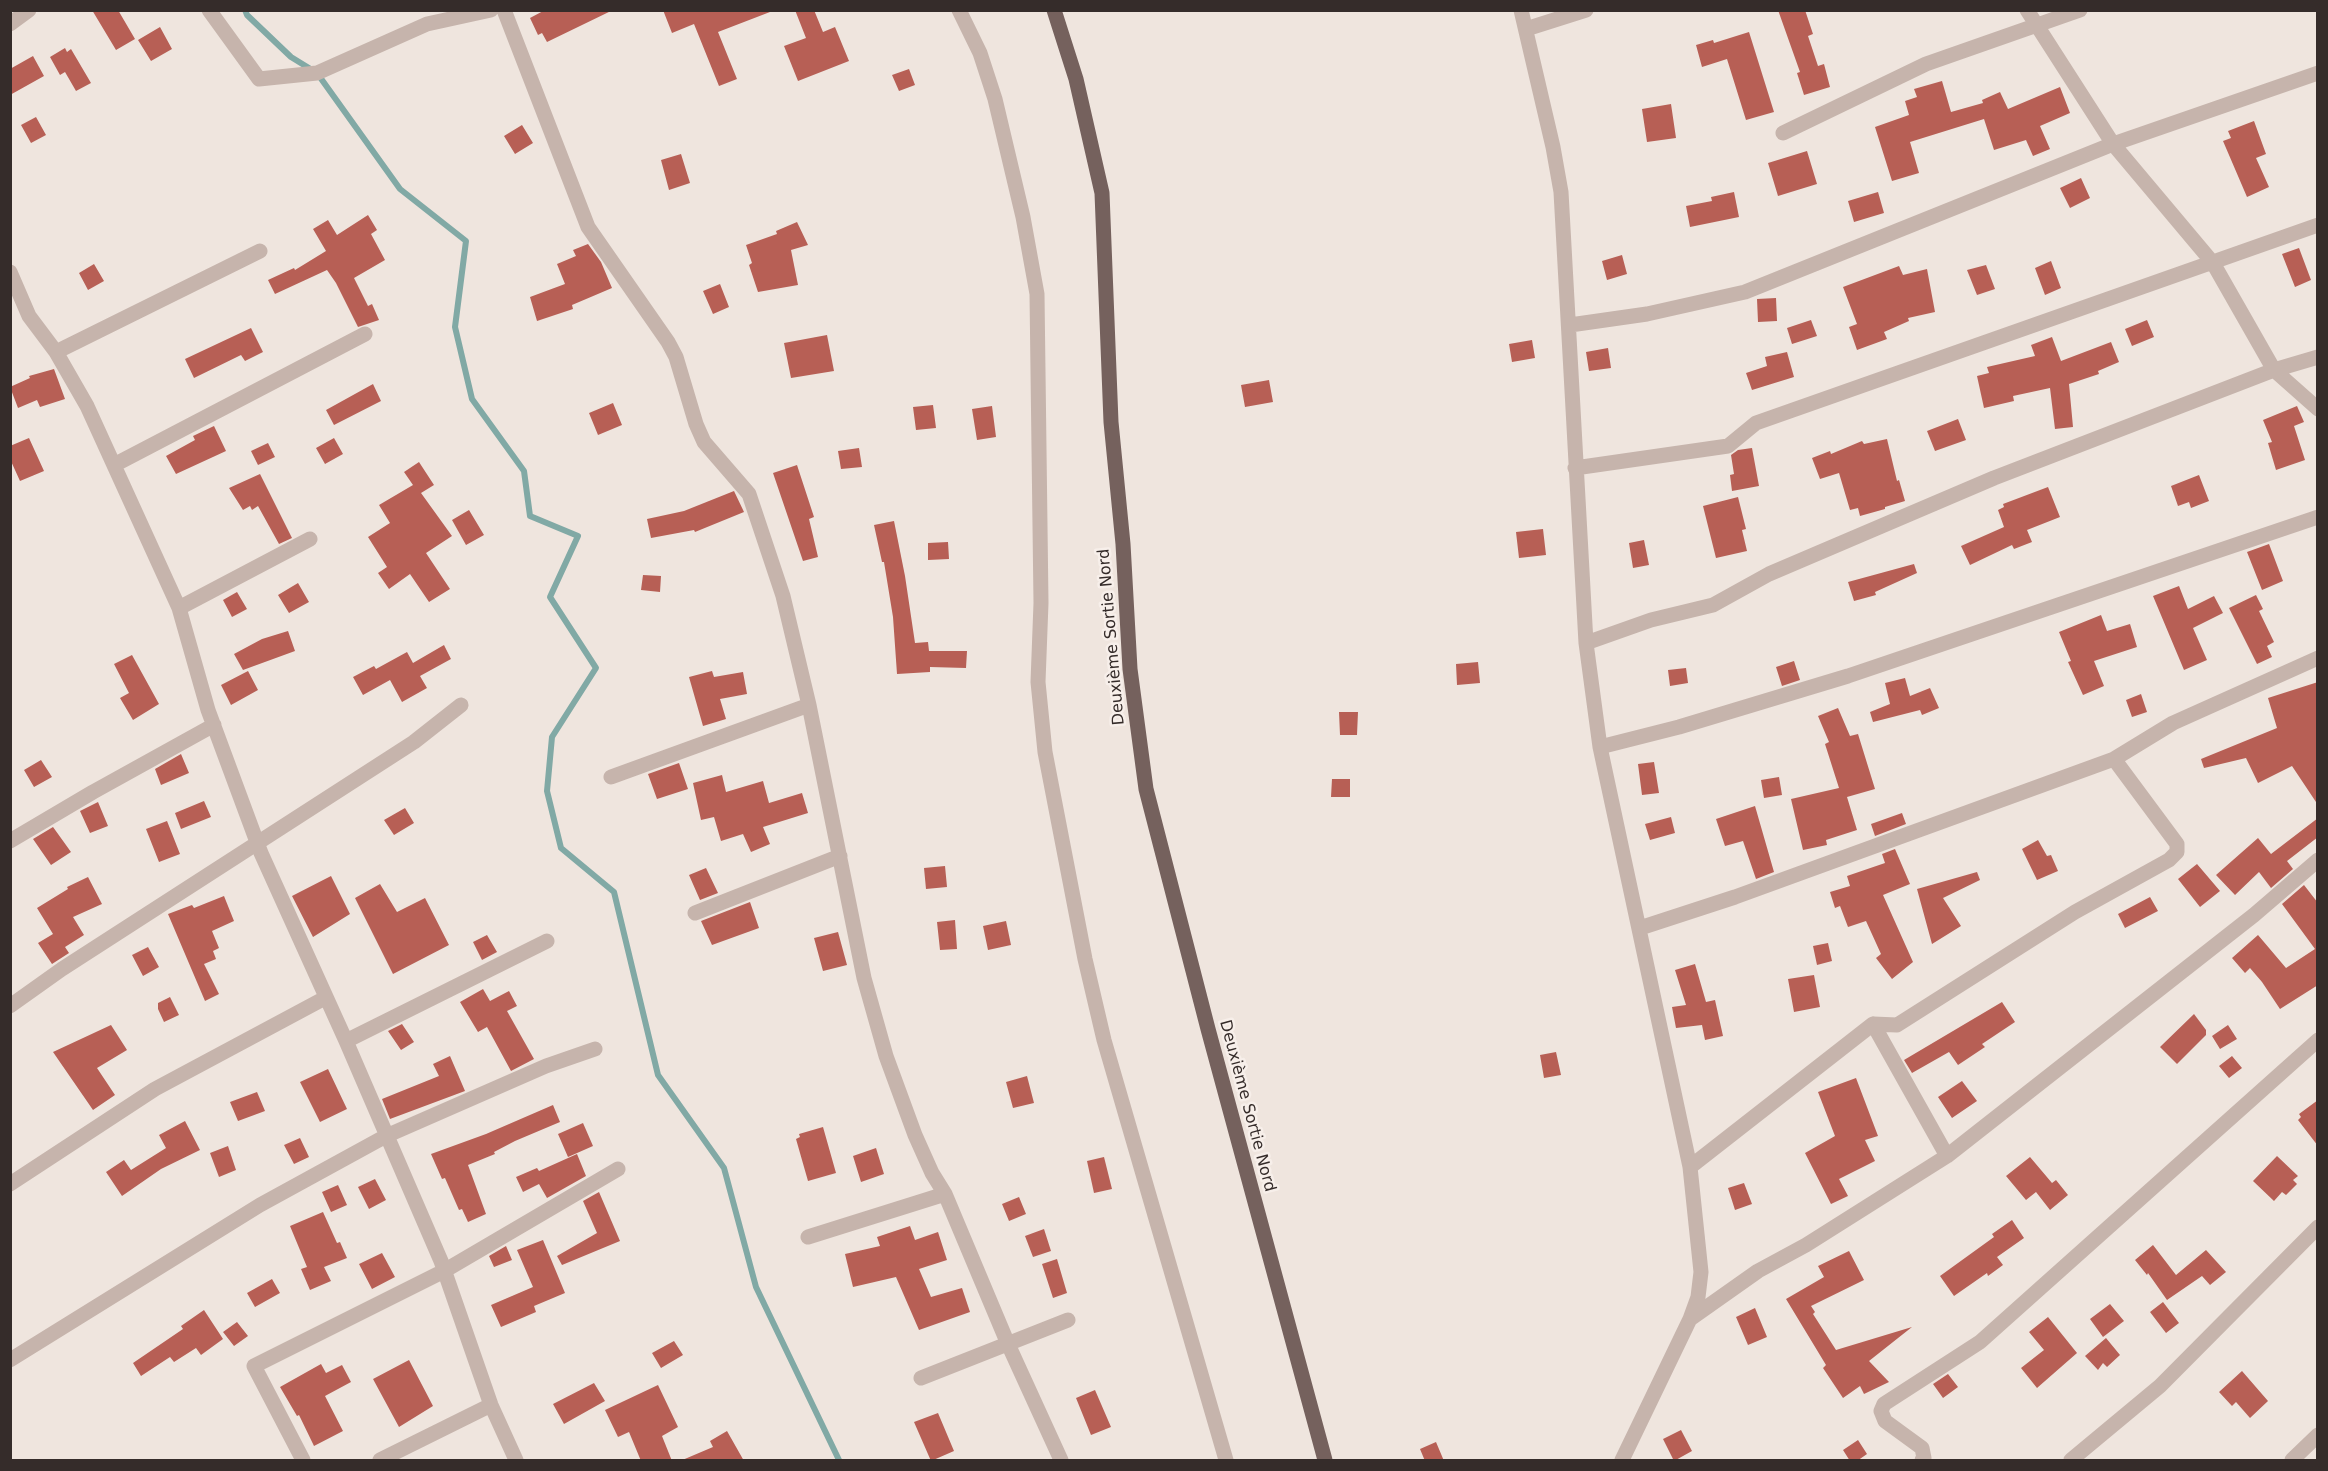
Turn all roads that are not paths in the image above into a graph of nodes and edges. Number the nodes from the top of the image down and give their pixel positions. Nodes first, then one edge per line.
1 (29, 10) edge
2 (209, 10) edge
3 (491, 10) edge
4 (504, 10) edge
5 (958, 10) edge
6 (1054, 10) edge
7 (1521, 10) edge
8 (1586, 10) edge
9 (2027, 10) edge
10 (2079, 10) edge
11 (10, 24) edge
12 (2037, 25) junction
13 (1526, 29) junction
14 (2318, 73) edge
15 (1783, 133) dead end
16 (2113, 144) junction
17 (2318, 225) edge
18 (260, 251) dead end
19 (2213, 264) junction
20 (10, 272) edge
21 (1570, 325) junction
22 (364, 334) dead end
23 (56, 352) junction
24 (2318, 357) edge
25 (2274, 370) junction
26 (2318, 409) edge
27 (114, 465) junction
28 (1575, 468) junction
29 (2318, 517) edge
30 (310, 539) dead end
31 (179, 608) junction
32 (1586, 643) junction
33 (2318, 658) edge
34 (461, 705) dead end
35 (809, 705) junction
36 (214, 725) junction
37 (1600, 747) junction
38 (2114, 759) junction
39 (611, 777) dead end
40 (10, 841) edge
41 (257, 843) junction
42 (840, 856) junction
43 (2318, 860) edge
44 (695, 913) dead end
45 (1640, 928) junction
46 (547, 941) dead end
47 (325, 998) junction
48 (10, 1006) edge
49 (1873, 1024) junction
50 (2318, 1040) edge
51 (346, 1041) junction
52 (595, 1049) dead end
53 (386, 1136) junction
54 (1947, 1156) junction
55 (1690, 1167) junction
56 (618, 1169) dead end
57 (10, 1184) edge
58 (945, 1194) junction
59 (2318, 1227) edge
60 (808, 1237) dead end
61 (444, 1271) junction
62 (1690, 1319) junction
63 (1068, 1320) dead end
64 (1008, 1344) junction
65 (10, 1360) edge
66 (921, 1378) dead end
67 (491, 1405) junction
68 (2318, 1435) edge
69 (1226, 1460) edge
70 (303, 1461) edge
71 (380, 1461) edge
72 (516, 1461) edge
73 (1061, 1461) edge
74 (1221, 1461) edge
75 (1325, 1461) edge
76 (1622, 1461) edge
77 (1922, 1461) edge
78 (2071, 1461) edge
79 (2292, 1461) edge

1 - 11 street
2 - 3 street
4 - 35 street
5 - 69 street
6 - 75 main road, Deuxième Sortie Nord
7 - 13 street
8 - 13 street
9 - 12 street
10 - 12 street
12 - 15 street
12 - 16 street
13 - 21 street
14 - 16 street
16 - 19 street
16 - 21 street
17 - 19 street
18 - 23 street
19 - 25 street
19 - 28 street
20 - 23 street
21 - 28 street
22 - 27 street
23 - 27 street
24 - 25 street
25 - 26 street
25 - 32 street
27 - 31 street
28 - 32 street
29 - 37 street
30 - 31 street
31 - 36 street
32 - 37 street
33 - 38 street
34 - 41 street
35 - 39 street
35 - 42 street
36 - 40 street
36 - 41 street
37 - 45 street
38 - 45 street
38 - 49 street
41 - 47 street
41 - 48 street
42 - 44 street
42 - 58 street
43 - 54 street
45 - 55 street
46 - 51 street
47 - 51 street
47 - 57 street
49 - 54 street
49 - 55 street
50 - 77 street
51 - 53 street
52 - 53 street
53 - 61 street
53 - 65 street
54 - 62 street
55 - 62 street
56 - 61 street
58 - 60 street
58 - 64 street
59 - 78 street
61 - 67 street
61 - 70 street
62 - 76 street
63 - 64 street
64 - 66 street
64 - 73 street
67 - 71 street
67 - 72 street
68 - 79 street
69 - 74 street

